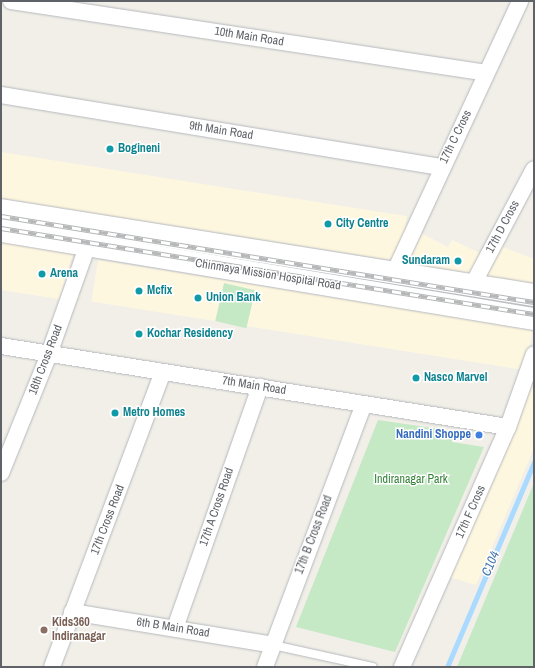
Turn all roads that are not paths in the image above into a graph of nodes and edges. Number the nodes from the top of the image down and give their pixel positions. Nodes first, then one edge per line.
1 (11, 1) edge
2 (520, 1) edge
3 (487, 73) junction
4 (1, 95) edge
5 (442, 167) junction
6 (534, 169) edge
7 (1, 210) edge
8 (93, 224) junction
9 (1, 231) edge
10 (89, 245) junction
11 (394, 273) junction
12 (472, 286) junction
13 (534, 295) edge
14 (534, 319) edge
15 (1, 346) edge
16 (49, 354) junction
17 (534, 354) edge
18 (163, 372) junction
19 (260, 387) junction
20 (364, 404) junction
21 (508, 427) junction
22 (1, 473) edge
23 (72, 612) junction
24 (175, 628) junction
25 (273, 645) junction
26 (52, 667) edge
27 (265, 667) edge
28 (373, 667) edge
29 (402, 667) edge

1 - 3 street, 10th Main Road
2 - 3 street, 17th C Cross
3 - 5 street, 17th C Cross
4 - 5 street, 9th Main Road
5 - 11 street, 17th C Cross
6 - 12 street, 17th D Cross
7 - 8 main road, Chinmaya Mission Hospital Road
8 - 10 street, 16th Cross Road
8 - 11 main road, Chinmaya Mission Hospital Road
9 - 10 main road, Chinmaya Mission Hospital Road
10 - 14 main road, Chinmaya Mission Hospital Road
10 - 16 street, 16th Cross Road
11 - 12 main road, Chinmaya Mission Hospital Road
12 - 13 main road, Chinmaya Mission Hospital Road
15 - 16 street, 7th Main Road
16 - 18 street, 7th Main Road
16 - 22 street, 16th Cross Road
17 - 21 street, 17th F Cross
18 - 19 street, 7th Main Road
18 - 23 street, 17th Cross Road
19 - 20 street, 7th Main Road
19 - 24 street, 17th A Cross Road
20 - 21 street, 7th Main Road
20 - 25 street, 17th B Cross Road
21 - 29 street, 17th F Cross
23 - 24 street, 6th B Main Road
23 - 26 street, 17th Cross Road
24 - 25 street, 6th B Main Road
25 - 27 street, 17th B Cross Road
25 - 28 lane

